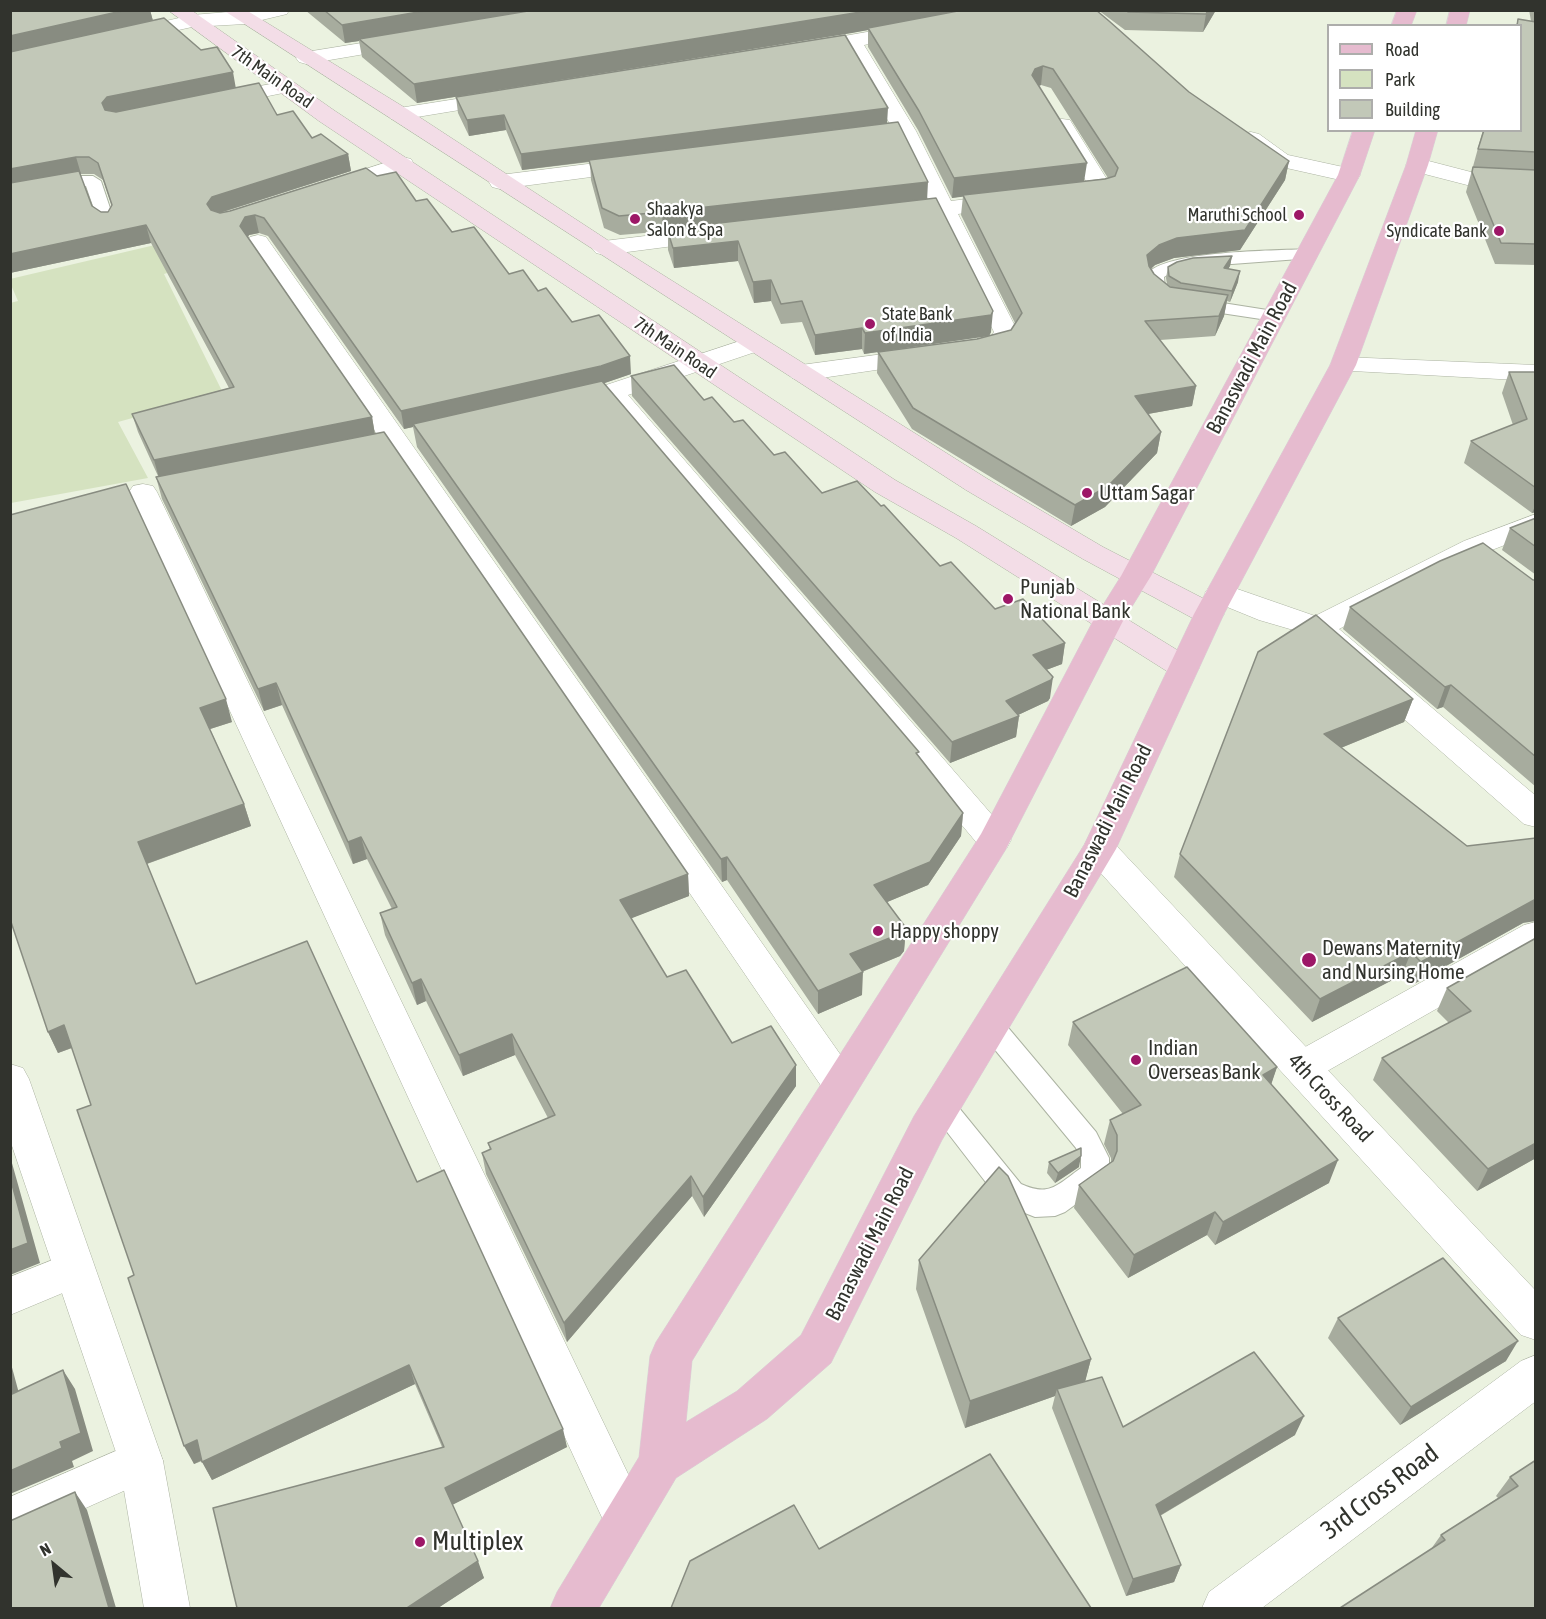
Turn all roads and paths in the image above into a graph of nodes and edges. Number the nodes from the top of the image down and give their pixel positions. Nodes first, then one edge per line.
1 (280, 10) edge
2 (238, 14) edge
3 (184, 16) edge
4 (929, 27) edge
5 (113, 39) edge
6 (424, 39) edge
7 (852, 41) junction
8 (782, 52) edge
9 (306, 58) junction
10 (286, 87) junction
11 (515, 95) edge
12 (1048, 103) edge
13 (198, 105) edge
14 (399, 114) junction
15 (1232, 125) edge
16 (905, 131) junction
17 (1363, 132) edge
18 (1426, 132) edge
19 (881, 134) edge
20 (655, 162) edge
21 (402, 164) junction
22 (1417, 165) junction
23 (1349, 175) junction
24 (500, 182) junction
25 (1536, 182) edge
26 (314, 193) edge
27 (10, 194) edge
28 (1046, 196) edge
29 (1024, 199) edge
30 (945, 209) junction
31 (874, 217) edge
32 (107, 223) edge
33 (733, 233) edge
34 (258, 242) dead end
35 (604, 248) junction
36 (1307, 254) junction
37 (1274, 316) junction
38 (755, 344) junction
39 (697, 363) junction
40 (1343, 365) junction
41 (801, 373) junction
42 (1536, 373) edge
43 (611, 392) junction
44 (543, 408) edge
45 (143, 492) dead end
46 (1536, 523) edge
47 (1474, 547) junction
48 (1500, 567) edge
49 (1136, 576) junction
50 (1214, 603) junction
51 (1108, 621) junction
52 (1317, 627) junction
53 (1184, 668) junction
54 (1536, 815) edge
55 (994, 840) junction
56 (1099, 849) junction
57 (1536, 935) edge
58 (991, 1026) junction
59 (1302, 1066) junction
60 (10, 1079) edge
61 (841, 1085) junction
62 (941, 1107) junction
63 (16, 1120) edge
64 (75, 1269) junction
65 (10, 1296) edge
66 (1536, 1321) edge
67 (1536, 1375) edge
68 (141, 1461) junction
69 (660, 1463) junction
70 (626, 1519) junction
71 (10, 1520) edge
72 (167, 1608) edge
73 (573, 1608) edge
74 (1225, 1608) edge

1 - 2 street
2 - 3 street
2 - 9 main road, 7th Main Road
3 - 5 street
3 - 10 main road, 7th Main Road
4 - 7 street
6 - 9 street
7 - 8 street
7 - 16 street
9 - 14 main road, 7th Main Road
10 - 13 street
10 - 21 main road, 7th Main Road
11 - 14 street
12 - 28 street
14 - 24 main road, 7th Main Road
15 - 23 street
16 - 19 street
16 - 30 street
17 - 23 main road, Banaswadi Main Road
18 - 22 main road, Banaswadi Main Road
20 - 24 street
21 - 26 street
21 - 39 main road, 7th Main Road
22 - 25 street
22 - 40 main road, Banaswadi Main Road
23 - 36 main road, Banaswadi Main Road
24 - 35 main road, 7th Main Road
27 - 32 lane
29 - 30 street
30 - 31 street
30 - 41 street
33 - 35 street
34 - 61 street
35 - 38 main road, 7th Main Road
36 - 37 main road, Banaswadi Main Road
36 - 37 lane
37 - 49 main road, Banaswadi Main Road
38 - 39 street
38 - 41 main road, 7th Main Road
39 - 43 street
39 - 51 main road, 7th Main Road
40 - 42 street
40 - 50 main road, Banaswadi Main Road
41 - 49 main road, 7th Main Road
43 - 44 street
43 - 55 street
45 - 70 street
46 - 47 street
47 - 48 street
47 - 52 street
49 - 50 main road, 7th Main Road
49 - 51 main road, Banaswadi Main Road
50 - 52 street
50 - 53 main road, Banaswadi Main Road
51 - 53 main road, 7th Main Road
51 - 55 main road, Banaswadi Main Road
52 - 54 street
53 - 56 main road, Banaswadi Main Road
55 - 61 main road, Banaswadi Main Road
56 - 58 main road, Banaswadi Main Road
56 - 59 street, 4th Cross Road
57 - 59 street
58 - 62 main road, Banaswadi Main Road
58 - 62 lane
59 - 66 street, 4th Cross Road
60 - 63 street
61 - 69 main road, Banaswadi Main Road
62 - 69 main road, Banaswadi Main Road
63 - 64 street
64 - 65 street
64 - 68 street
67 - 74 street, 3rd Cross Road
68 - 71 street
68 - 72 street
69 - 70 main road, Banaswadi Main Road
70 - 73 main road, Banaswadi Main Road

